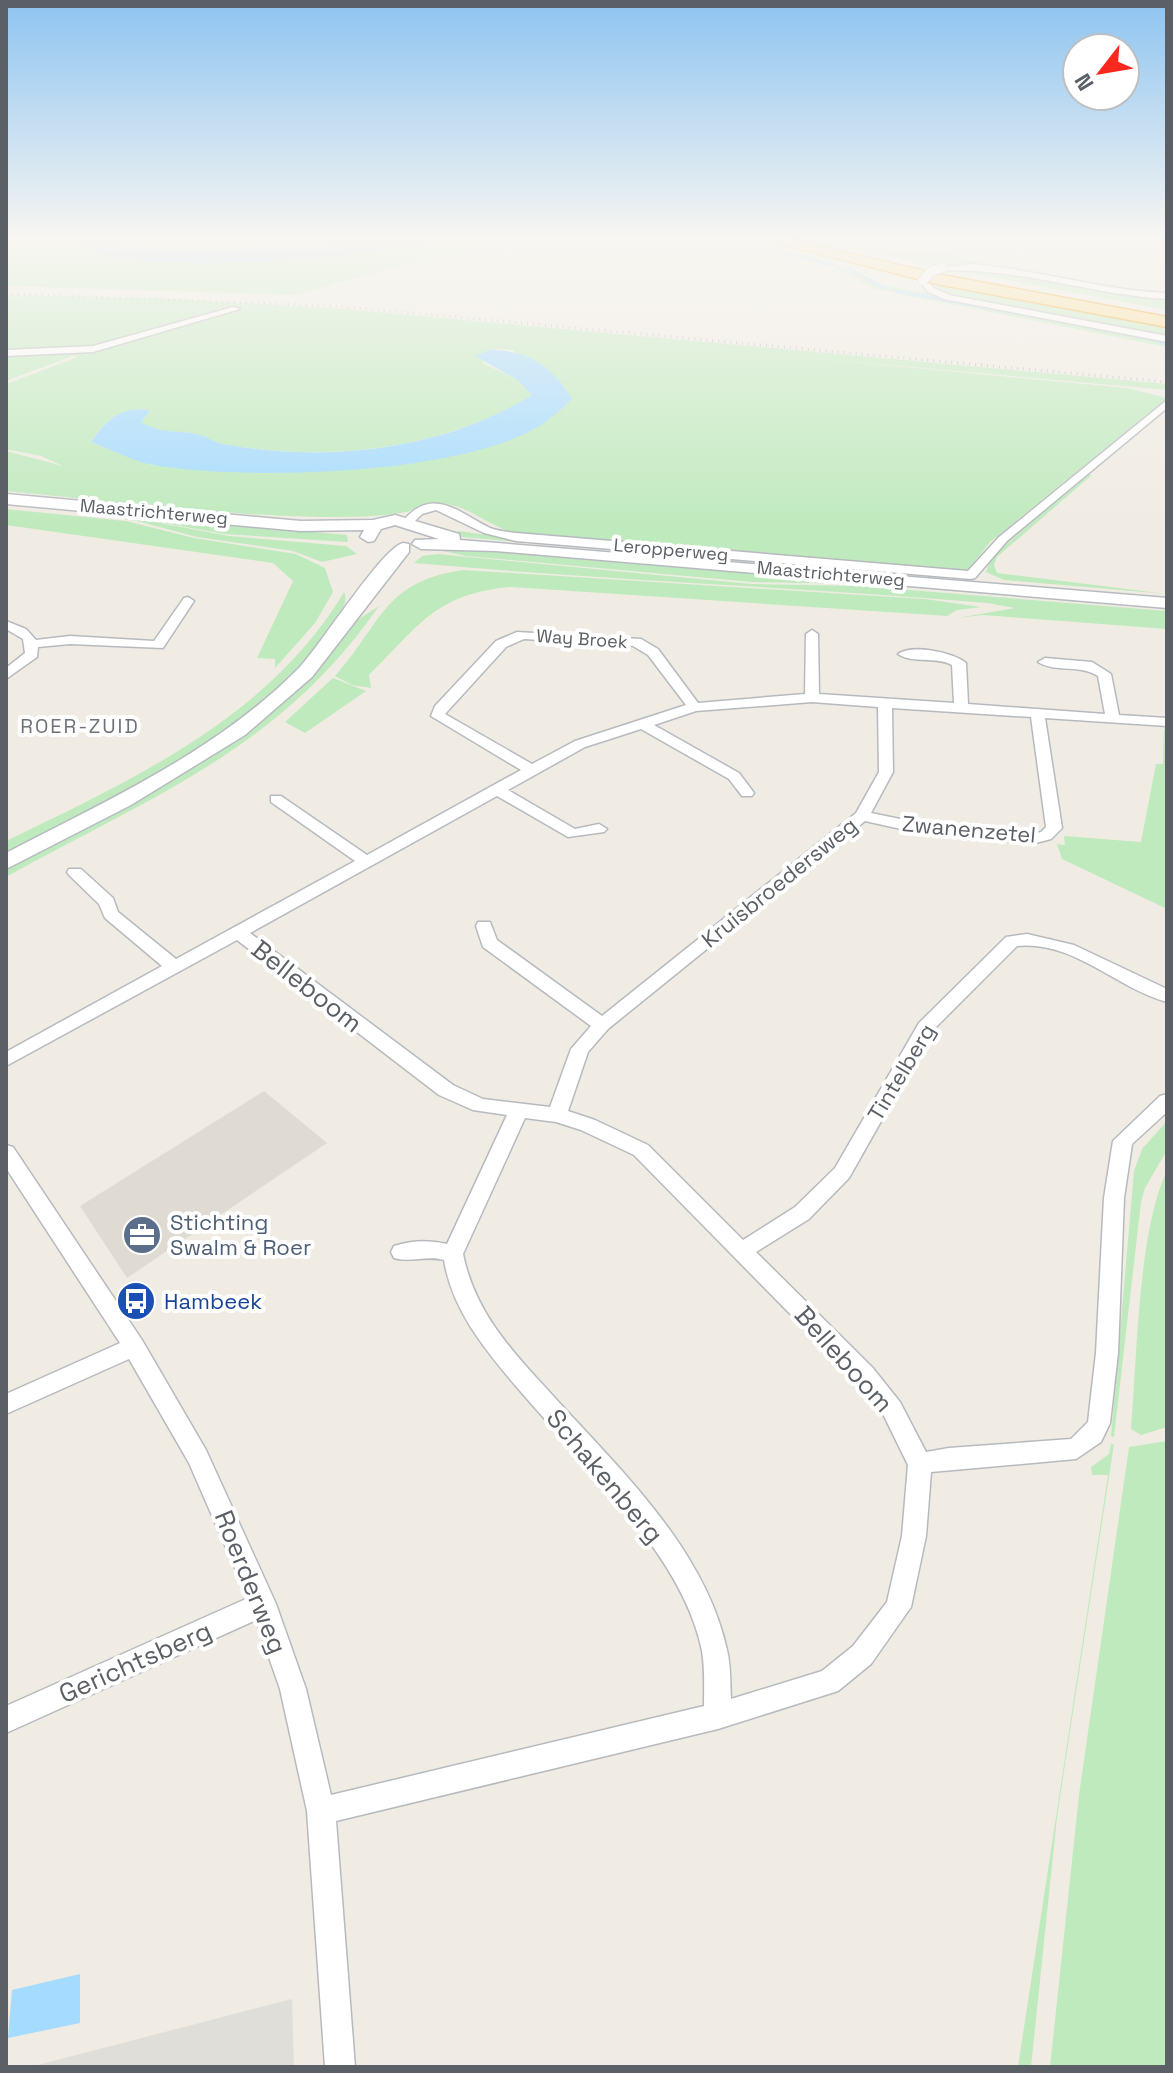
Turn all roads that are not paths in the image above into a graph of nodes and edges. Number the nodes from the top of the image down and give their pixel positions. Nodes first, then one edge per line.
1 (144, 335) edge
2 (1145, 335) edge
3 (1167, 339) edge
4 (6, 353) edge
5 (1167, 403) edge
6 (6, 499) edge
7 (409, 521) junction
8 (375, 536) junction
9 (418, 541) junction
10 (366, 591) junction
11 (188, 601) dead end
12 (1167, 603) edge
13 (6, 625) edge
14 (812, 634) dead end
15 (33, 644) junction
16 (905, 654) dead end
17 (1045, 662) dead end
18 (6, 675) edge
19 (812, 698) junction
20 (885, 701) junction
21 (961, 706) junction
22 (694, 707) junction
23 (1037, 713) junction
24 (1113, 718) junction
25 (1167, 722) edge
26 (641, 723) junction
27 (531, 770) junction
28 (496, 789) junction
29 (747, 793) dead end
30 (276, 799) dead end
31 (862, 816) junction
32 (599, 829) dead end
33 (365, 861) junction
34 (6, 862) edge
35 (75, 872) dead end
36 (484, 926) dead end
37 (238, 932) junction
38 (174, 967) junction
39 (1167, 996) edge
40 (602, 1025) junction
41 (6, 1060) edge
42 (1167, 1101) edge
43 (518, 1112) junction
44 (557, 1115) junction
45 (9, 1161) edge
46 (742, 1251) junction
47 (401, 1252) dead end
48 (453, 1254) junction
49 (134, 1347) junction
50 (6, 1404) edge
51 (920, 1464) junction
52 (263, 1604) junction
53 (718, 1716) junction
54 (6, 1720) edge
55 (321, 1811) junction
56 (340, 2067) edge

1 - 4 street
2 - 3 street, bridge
5 - 7 street, Leropperweg
6 - 8 main road, Maastrichterweg
7 - 8 main road
7 - 9 main road
8 - 9 main road, Maastrichterweg
8 - 10 main road
9 - 10 main road
9 - 12 main road, Maastrichterweg
10 - 34 main road
11 - 15 street
13 - 15 street
14 - 19 street
15 - 18 street
16 - 21 street
17 - 24 street
19 - 20 street
19 - 22 street
20 - 21 street
20 - 31 street, Kruisbroedersweg
21 - 23 street
22 - 26 street
22 - 27 street, Way Broek
23 - 24 street
23 - 31 street, Zwanenzetel
24 - 25 street
26 - 27 street
26 - 29 street
27 - 28 street
28 - 32 street
28 - 33 street
30 - 33 street
31 - 40 street, Kruisbroedersweg
33 - 37 street
35 - 38 street
36 - 40 street
37 - 38 street
37 - 43 street, Belleboom
38 - 41 street
39 - 46 street, Tintelberg
40 - 44 street, Kruisbroedersweg
42 - 51 street
43 - 44 street, Belleboom
43 - 48 street
44 - 46 street, Belleboom
45 - 49 street, Roerderweg
46 - 51 street, Belleboom
47 - 48 street
48 - 53 street, Schakenberg
49 - 50 street
49 - 52 street, Roerderweg
51 - 53 street
52 - 54 street, Gerichtsberg
52 - 55 street, Roerderweg
53 - 55 street
55 - 56 street, Roerderweg

